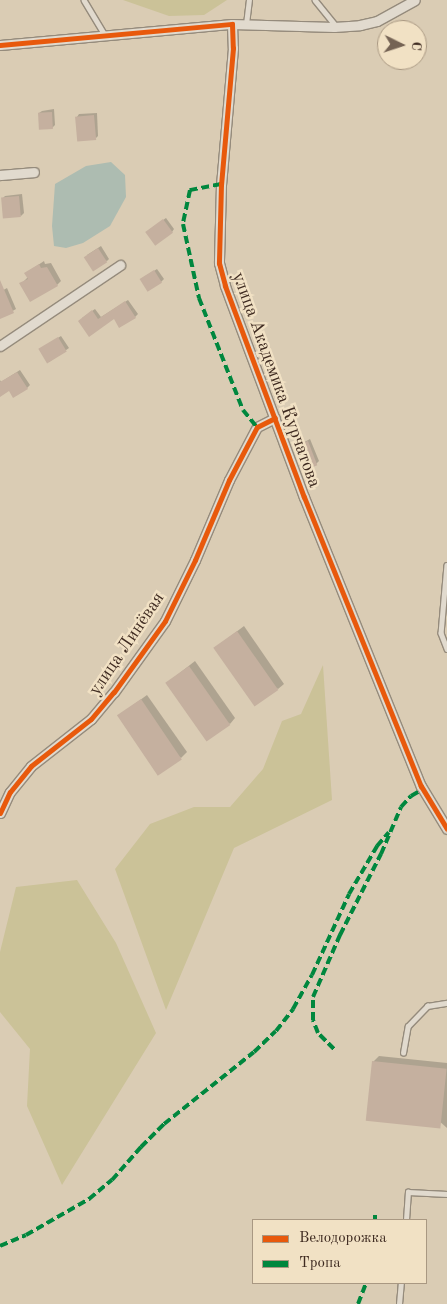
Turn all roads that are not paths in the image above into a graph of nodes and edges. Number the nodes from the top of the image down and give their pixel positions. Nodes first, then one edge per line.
1 (84, 0) edge
2 (248, 0) edge
3 (315, 0) edge
4 (415, 0) edge
5 (232, 24) junction
6 (246, 24) junction
7 (337, 27) junction
8 (105, 35) junction
9 (0, 45) edge
10 (34, 172) dead end
11 (0, 174) edge
12 (120, 265) dead end
13 (0, 346) edge
14 (275, 418) junction
15 (447, 565) edge
16 (447, 649) edge
17 (0, 813) edge
18 (447, 829) edge
19 (447, 1003) edge
20 (403, 1053) dead end
21 (447, 1194) edge
22 (406, 1219) edge
23 (401, 1284) edge
24 (399, 1304) edge

1 - 8 lane
2 - 6 lane
3 - 7 lane
4 - 7 street
5 - 6 street
5 - 8 street
5 - 14 street, улица Академика Курчатова
6 - 7 street
8 - 9 street
10 - 11 street
12 - 13 street
14 - 17 street, улица Линёвая
14 - 18 street, улица Академика Курчатова
15 - 16 lane
19 - 20 lane
21 - 22 lane
23 - 24 lane

